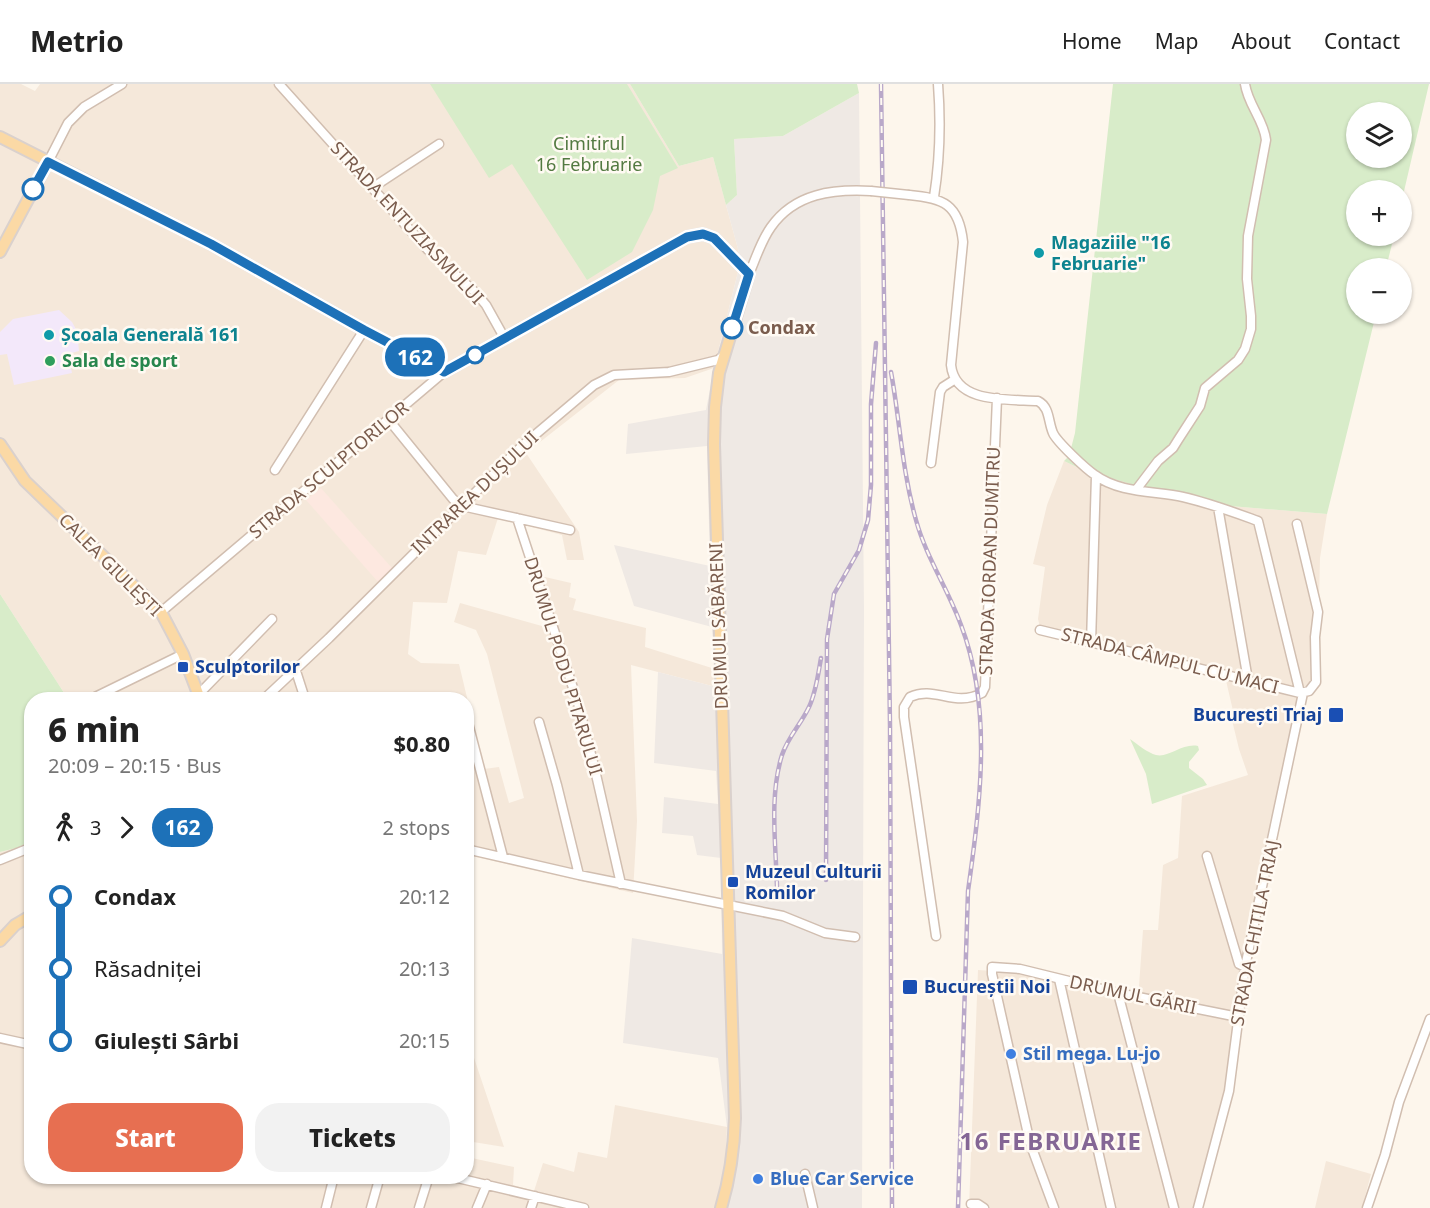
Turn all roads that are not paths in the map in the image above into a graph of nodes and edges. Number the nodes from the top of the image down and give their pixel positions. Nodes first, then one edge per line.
1 (122, 84) edge
2 (279, 84) edge
3 (938, 84) edge
4 (1245, 84) edge
5 (0, 137) edge
6 (439, 144) dead end
7 (48, 162) junction
8 (372, 188) junction
9 (934, 197) junction
10 (0, 252) edge
11 (749, 274) junction
12 (364, 330) junction
13 (505, 339) junction
14 (723, 356) junction
15 (444, 372) junction
16 (954, 380) junction
17 (997, 398) junction
18 (388, 419) junction
19 (0, 444) edge
20 (931, 462) dead end
21 (275, 470) dead end
22 (1096, 476) junction
23 (1136, 490) junction
24 (462, 506) junction
25 (1218, 507) junction
26 (517, 518) junction
27 (1297, 524) dead end
28 (570, 530) dead end
29 (161, 612) junction
30 (272, 619) dead end
31 (1040, 630) dead end
32 (1091, 643) junction
33 (183, 654) junction
34 (295, 668) junction
35 (1248, 680) junction
36 (106, 692) edge
37 (197, 692) edge
38 (204, 692) edge
39 (271, 692) edge
40 (303, 692) edge
41 (1302, 693) junction
42 (539, 722) dead end
43 (474, 746) edge
44 (24, 850) edge
45 (474, 851) edge
46 (1207, 856) dead end
47 (503, 857) junction
48 (0, 860) edge
49 (579, 875) junction
50 (621, 884) junction
51 (729, 904) junction
52 (24, 920) edge
53 (936, 936) dead end
54 (855, 937) dead end
55 (0, 941) edge
56 (1245, 967) junction
57 (1059, 979) junction
58 (1118, 993) junction
59 (1238, 1017) junction
60 (1430, 1019) edge
61 (0, 1038) edge
62 (24, 1043) edge
63 (805, 1174) dead end
64 (474, 1181) edge
65 (332, 1184) edge
66 (378, 1184) edge
67 (426, 1184) edge
68 (487, 1184) junction
69 (535, 1196) junction
70 (970, 1204) dead end
71 (326, 1208) edge
72 (371, 1208) edge
73 (419, 1208) edge
74 (477, 1208) edge
75 (531, 1208) edge
76 (584, 1208) edge
77 (721, 1208) edge
78 (813, 1208) edge
79 (984, 1208) edge
80 (1054, 1208) edge
81 (1111, 1208) edge
82 (1174, 1208) edge
83 (1198, 1208) edge
84 (1367, 1208) edge

1 - 7 street
2 - 8 street, STRADA ENTUZIASMULUI
3 - 9 street
4 - 23 street
5 - 7 main road
6 - 8 street
7 - 10 main road
7 - 12 main road
8 - 13 street, STRADA ENTUZIASMULUI
9 - 11 street, DRUMUL SĂBĂRENI, bridge
9 - 16 street
11 - 13 main road, STRADA SCULPTORILOR
11 - 14 main road, DRUMUL SĂBĂRENI
12 - 15 main road
12 - 21 street
13 - 15 main road, STRADA SCULPTORILOR
14 - 24 street, INTRAREA DUȘULUI
14 - 51 main road, DRUMUL SĂBĂRENI
15 - 18 street, STRADA SCULPTORILOR
16 - 17 street
16 - 20 street
17 - 22 street
17 - 53 street, STRADA IORDAN DUMITRU
18 - 24 street
18 - 29 street, STRADA SCULPTORILOR
19 - 29 main road, CALEA GIULEȘTI
22 - 23 street
22 - 32 street
23 - 25 street
24 - 26 street
24 - 34 street, INTRAREA DUȘULUI
25 - 35 street
25 - 41 street
26 - 28 street
26 - 50 street, DRUMUL PODU PITARULUI
27 - 41 street
29 - 33 main road, CALEA GIULEȘTI
30 - 38 street
31 - 32 street, STRADA CÂMPUL CU MACI
32 - 35 street, STRADA CÂMPUL CU MACI
33 - 36 street
33 - 37 main road, CALEA GIULEȘTI
34 - 39 street, INTRAREA DUȘULUI
34 - 40 street
35 - 41 street, STRADA CÂMPUL CU MACI
41 - 56 street, STRADA CHITILA TRIAJ
42 - 49 street
43 - 47 street
44 - 48 street
45 - 47 street
46 - 56 street
47 - 49 street
49 - 50 street
50 - 51 street
51 - 54 street
51 - 77 main road, DRUMUL SĂBĂRENI
52 - 55 main road
56 - 59 street, STRADA CHITILA TRIAJ
57 - 58 street, DRUMUL GĂRII
57 - 80 street, DRUMUL GĂRII
57 - 81 street
58 - 59 street, DRUMUL GĂRII
58 - 82 street
59 - 83 street, STRADA CHITILA TRIAJ
60 - 84 street
61 - 62 street
63 - 78 street
64 - 68 street
65 - 71 street
66 - 72 street
67 - 73 street
68 - 69 street
68 - 74 street
69 - 75 street
69 - 76 street
70 - 79 street

